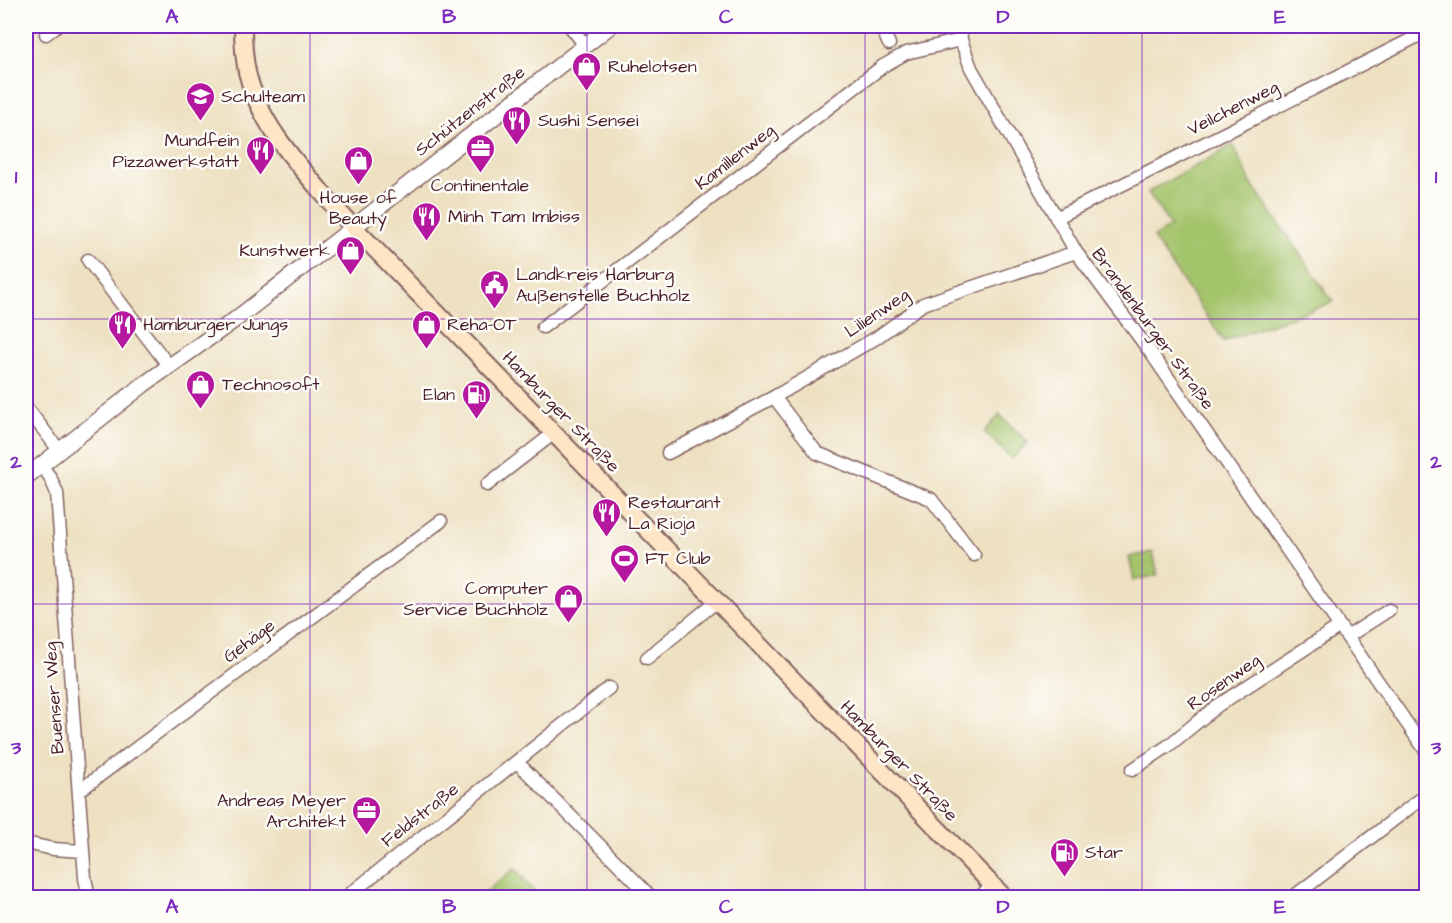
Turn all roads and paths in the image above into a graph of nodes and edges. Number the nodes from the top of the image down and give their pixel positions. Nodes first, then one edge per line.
1 (56, 26) edge
2 (243, 26) edge
3 (570, 26) edge
4 (610, 26) edge
5 (881, 26) edge
6 (960, 26) edge
7 (1426, 32) edge
8 (46, 34) dead end
9 (961, 40) junction
10 (889, 44) dead end
11 (585, 45) junction
12 (1056, 218) junction
13 (354, 227) junction
14 (1076, 252) junction
15 (88, 260) dead end
16 (543, 327) dead end
17 (169, 366) junction
18 (774, 397) junction
19 (26, 407) edge
20 (554, 433) junction
21 (60, 450) junction
22 (668, 453) dead end
23 (41, 465) junction
24 (26, 477) edge
25 (487, 485) dead end
26 (441, 521) dead end
27 (974, 555) dead end
28 (717, 601) junction
29 (1389, 610) dead end
30 (1343, 631) junction
31 (647, 658) dead end
32 (609, 688) dead end
33 (1426, 751) edge
34 (517, 762) junction
35 (1132, 770) dead end
36 (79, 791) junction
37 (1426, 795) edge
38 (26, 843) edge
39 (83, 851) junction
40 (992, 885) junction
41 (88, 897) edge
42 (345, 897) edge
43 (652, 897) edge
44 (979, 897) edge
45 (1005, 897) edge
46 (1292, 897) edge

1 - 8 street
2 - 13 main road, Hamburger Straße
3 - 11 street
4 - 11 street, Schützenstraße
5 - 10 street
6 - 9 street, Brandenburger Straße
7 - 12 street, Veilchenweg
9 - 12 street, Brandenburger Straße
9 - 16 street, Kamillenweg
11 - 13 street, Schützenstraße
12 - 14 street, Brandenburger Straße
13 - 17 street, Schützenstraße
13 - 20 main road, Hamburger Straße
14 - 18 street, Lilienweg
14 - 30 street, Brandenburger Straße
15 - 17 street
17 - 21 street, Schützenstraße
18 - 22 street, Lilienweg
18 - 27 street
19 - 21 street
20 - 25 street
20 - 28 main road, Hamburger Straße
21 - 23 street, Schützenstraße
23 - 24 street, Schützenstraße
23 - 36 street, Buenser Weg
26 - 36 street, Gehäge
28 - 31 street
28 - 40 main road, Hamburger Straße
29 - 30 street
30 - 33 street, Brandenburger Straße
30 - 35 street, Rosenweg
32 - 34 street, Feldstraße
34 - 42 street, Feldstraße
34 - 43 street
36 - 39 street, Buenser Weg
37 - 46 street
38 - 39 street
39 - 41 street, Buenser Weg
40 - 44 street
40 - 45 main road, Hamburger Straße

